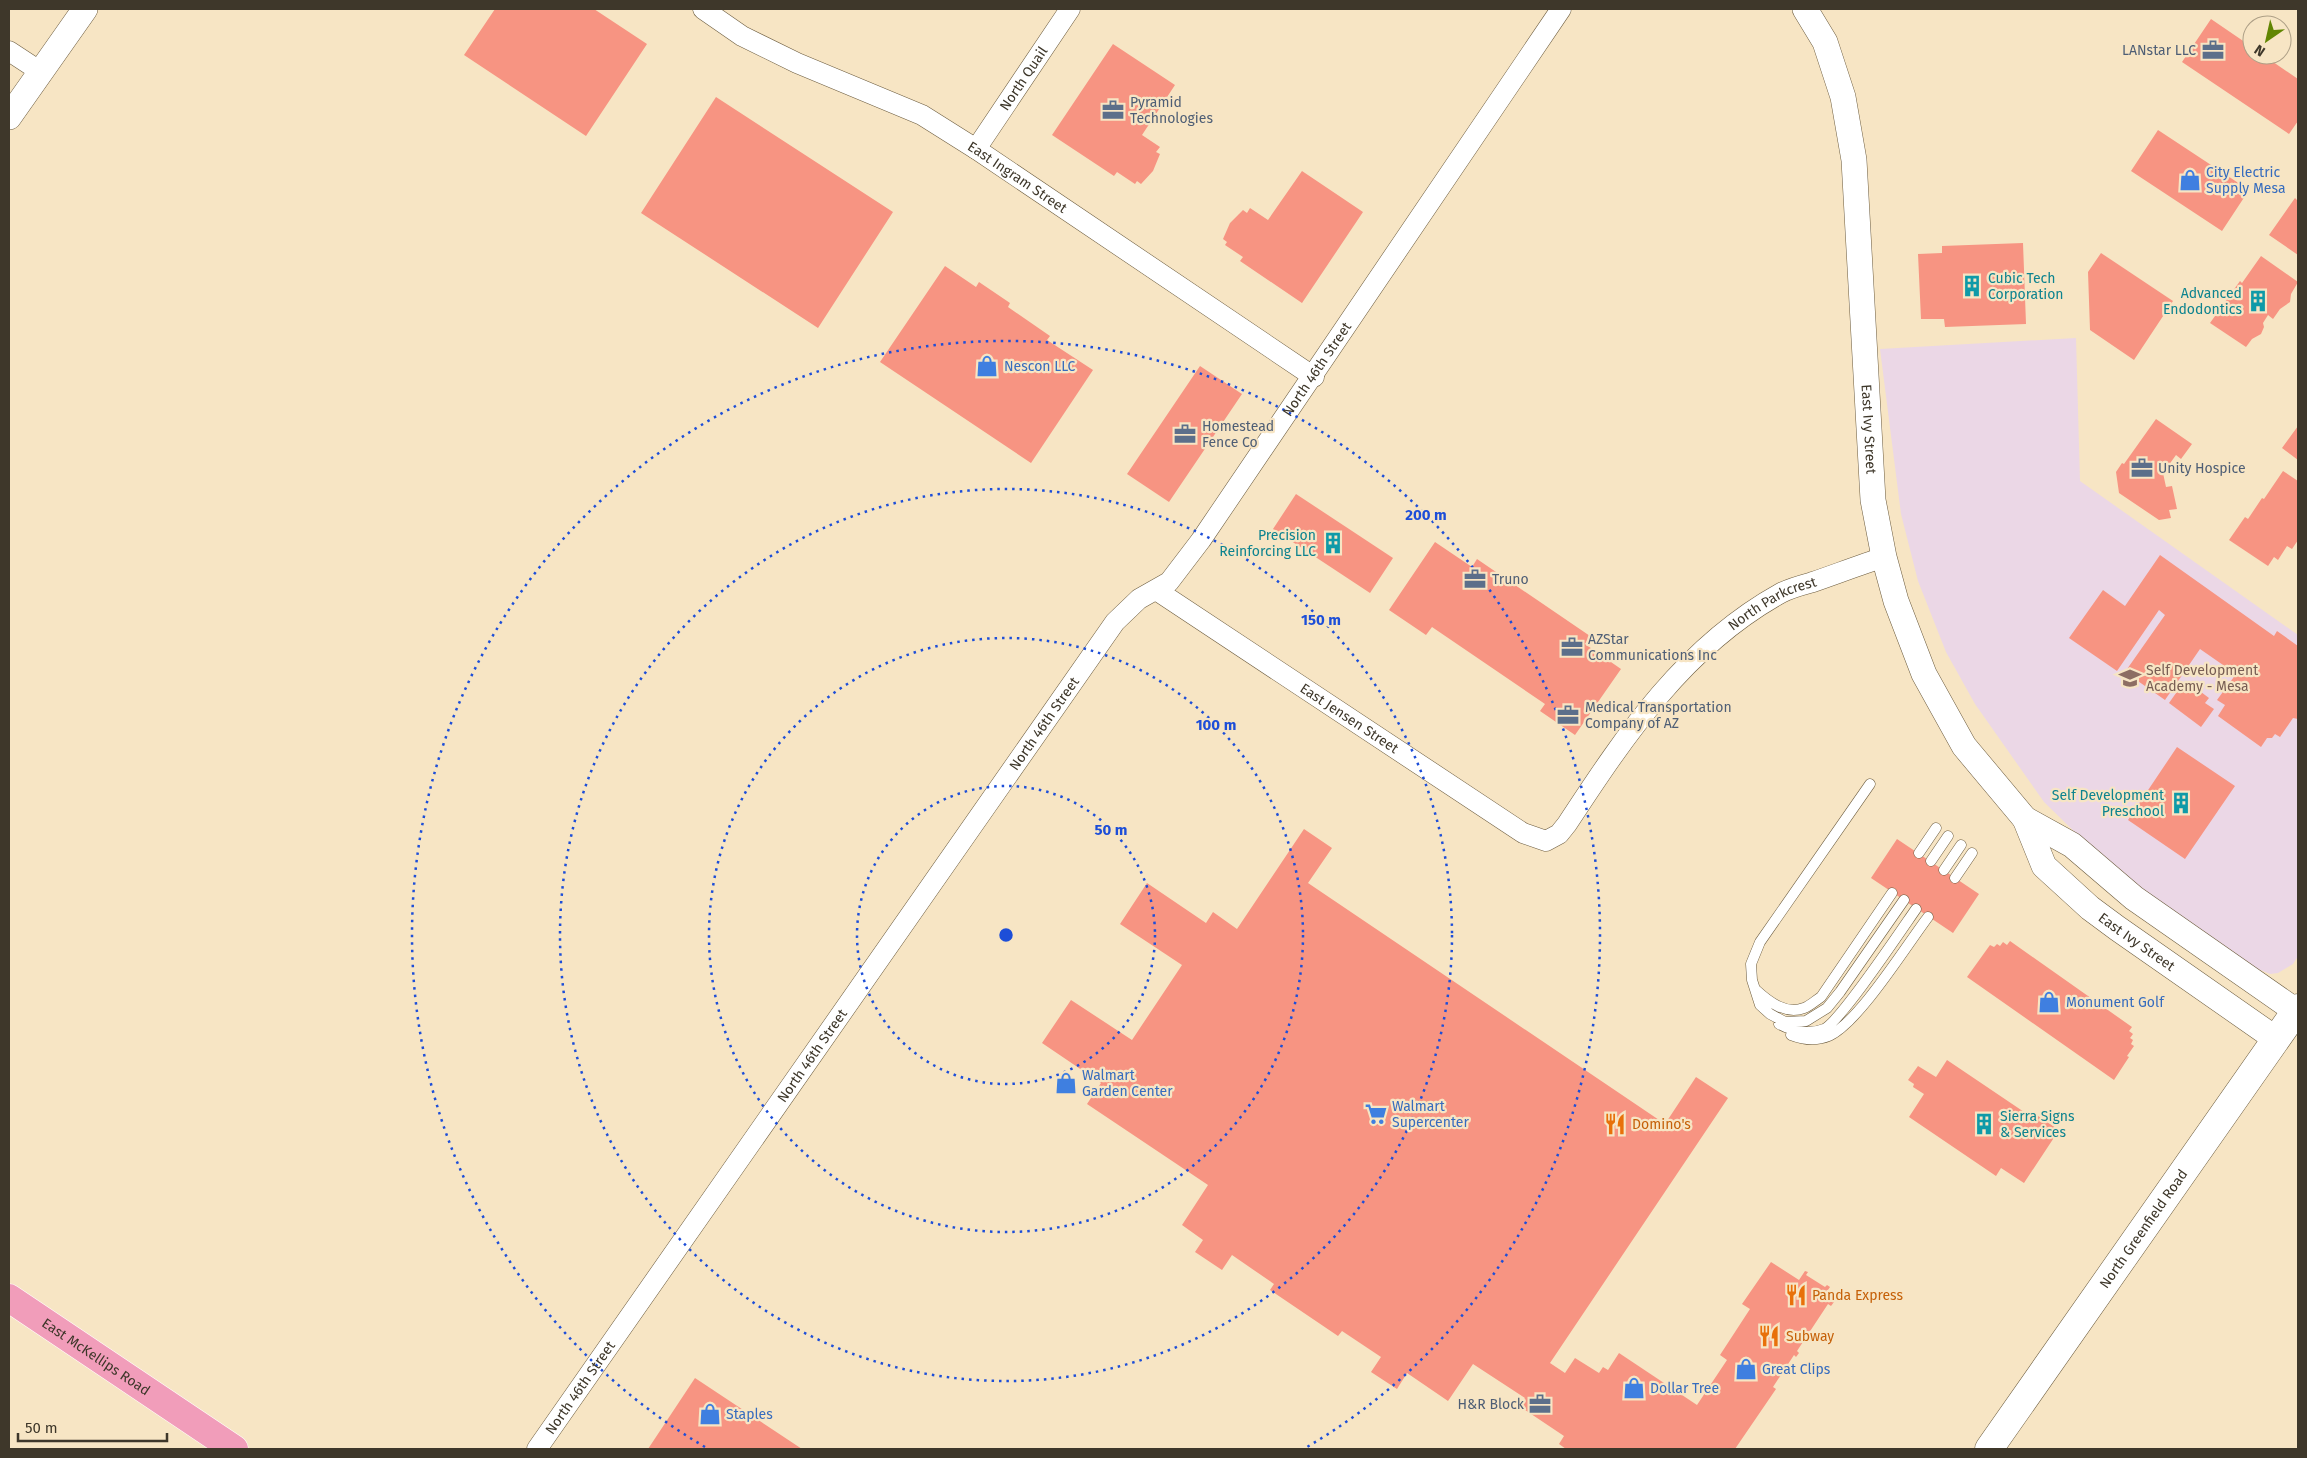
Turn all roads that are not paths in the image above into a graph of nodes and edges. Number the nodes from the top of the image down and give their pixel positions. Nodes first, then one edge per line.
1 (85, 9) edge
2 (703, 9) edge
3 (1070, 9) edge
4 (1562, 9) edge
5 (1805, 9) edge
6 (9, 51) edge
7 (41, 72) junction
8 (9, 117) edge
9 (976, 148) junction
10 (1314, 377) junction
11 (1884, 557) junction
12 (1156, 590) junction
13 (1870, 784) dead end
14 (2025, 819) junction
15 (1936, 828) dead end
16 (1948, 836) dead end
17 (1546, 841) joint
18 (1961, 845) dead end
19 (1919, 853) dead end
20 (1972, 853) dead end
21 (1931, 861) dead end
22 (1944, 870) dead end
23 (1955, 878) dead end
24 (1892, 893) dead end
25 (1904, 900) dead end
26 (1916, 909) dead end
27 (1928, 917) dead end
28 (1756, 990) junction
29 (2297, 1010) edge
30 (1770, 1014) junction
31 (1779, 1025) junction
32 (2276, 1039) junction
33 (9, 1298) edge
34 (234, 1449) edge
35 (537, 1449) edge
36 (1989, 1449) edge

1 - 7 street
2 - 9 street, East Ingram Street
3 - 9 street, North Quail
4 - 10 street, North 46th Street
5 - 11 street, East Ivy Street
6 - 7 street
7 - 8 street
9 - 10 street, East Ingram Street
10 - 12 street, North 46th Street
11 - 14 street, East Ivy Street
11 - 17 street, North Parkcrest
12 - 17 street, East Jensen Street
12 - 35 street, North 46th Street
13 - 28 lane
14 - 29 street, East Ivy Street
14 - 32 street, East Ivy Street
15 - 19 lane
16 - 21 lane
18 - 22 lane
20 - 23 lane
24 - 28 lane
25 - 30 lane
26 - 31 lane
27 - 31 lane
28 - 30 lane
29 - 32 main road, North Greenfield Road
30 - 31 lane
32 - 36 main road, North Greenfield Road
33 - 34 main road, East McKellips Road

